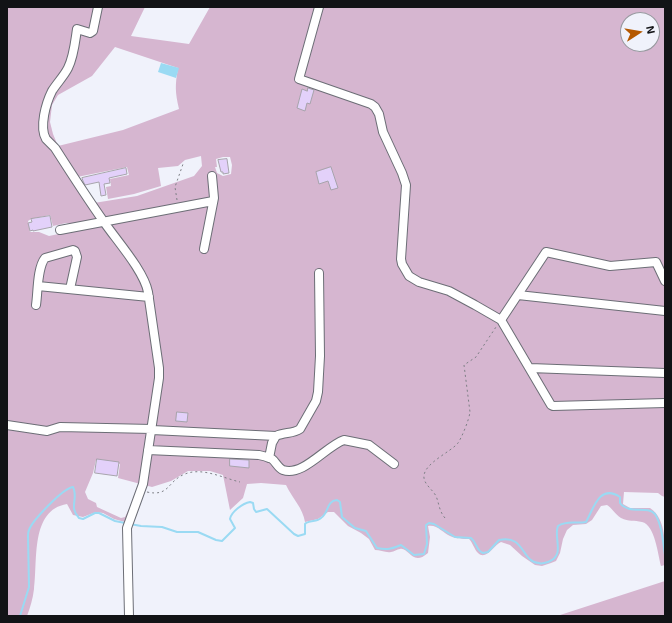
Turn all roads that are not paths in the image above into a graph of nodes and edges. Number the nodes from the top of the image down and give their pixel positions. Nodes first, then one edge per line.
1 (98, 7) edge
2 (318, 7) edge
3 (212, 176) dead end
4 (213, 201) junction
5 (104, 222) junction
6 (60, 230) dead end
7 (204, 249) dead end
8 (319, 273) dead end
9 (665, 281) edge
10 (38, 286) junction
11 (70, 289) junction
12 (518, 295) junction
13 (149, 296) junction
14 (36, 305) dead end
15 (665, 311) edge
16 (501, 320) junction
17 (530, 368) junction
18 (665, 373) edge
19 (665, 403) edge
20 (7, 425) edge
21 (152, 429) junction
22 (276, 436) junction
23 (148, 450) junction
24 (269, 458) junction
25 (394, 464) dead end
26 (130, 616) edge

1 - 5 street
2 - 16 street
3 - 4 street
4 - 5 street
4 - 7 street
5 - 6 street
5 - 13 street
8 - 22 street
9 - 12 street
10 - 11 street
10 - 11 street
10 - 14 street
11 - 13 street
12 - 15 street
12 - 16 street
13 - 21 street
16 - 17 street
17 - 18 street
17 - 19 street
20 - 21 street
21 - 22 street
21 - 23 street
22 - 24 street
23 - 24 street
23 - 26 street
24 - 25 street

